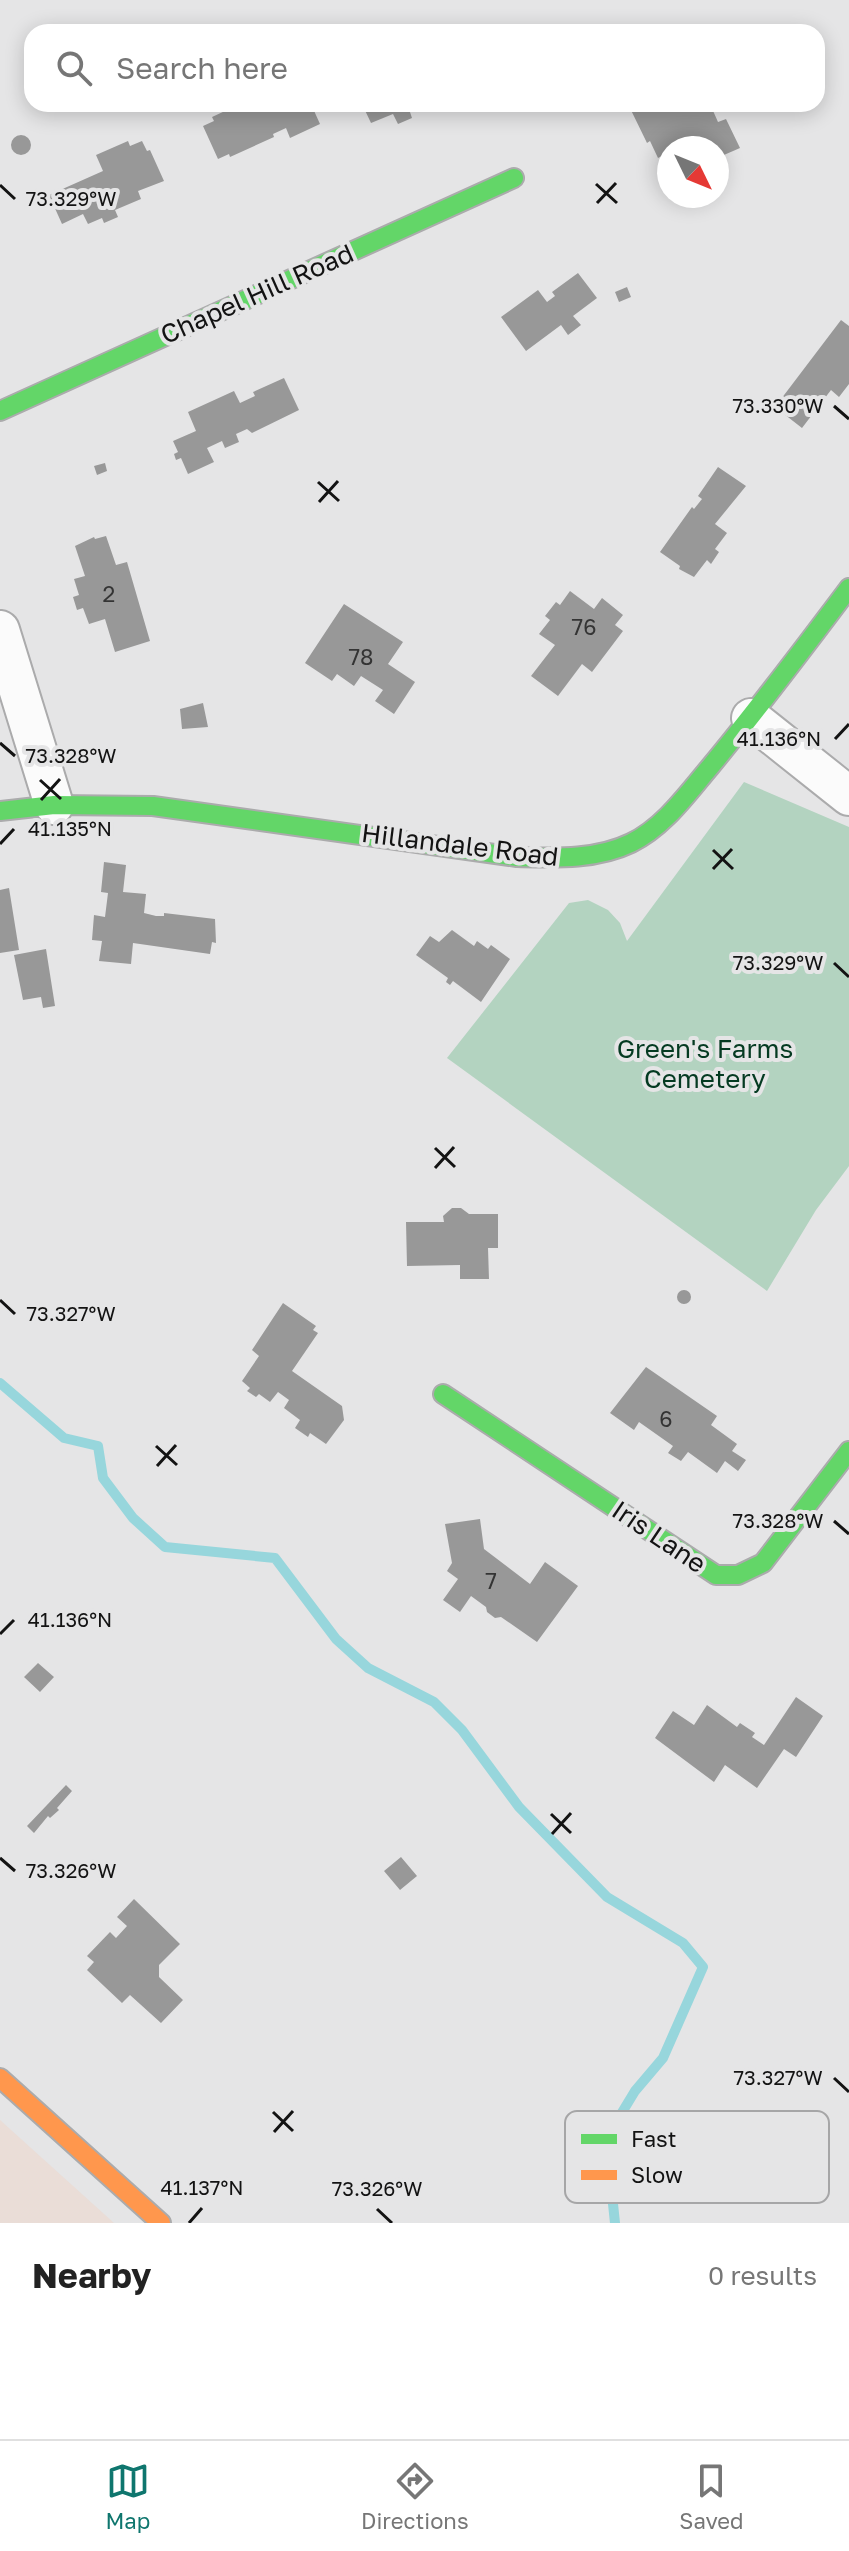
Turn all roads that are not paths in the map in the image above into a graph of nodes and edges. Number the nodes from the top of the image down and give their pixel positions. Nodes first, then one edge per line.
1 (514, 178) dead end
2 (0, 411) edge
3 (849, 588) edge
4 (0, 630) edge
5 (751, 718) junction
6 (849, 796) edge
7 (54, 805) junction
8 (0, 811) edge
9 (443, 1394) dead end
10 (849, 1451) edge
11 (0, 2078) edge
12 (161, 2223) edge

1 - 2 street, Chapel Hill Road
3 - 5 street, Hillandale Road
4 - 7 street
5 - 6 street
5 - 7 street, Hillandale Road
7 - 8 street, Hillandale Road
9 - 10 street, Iris Lane
11 - 12 street

